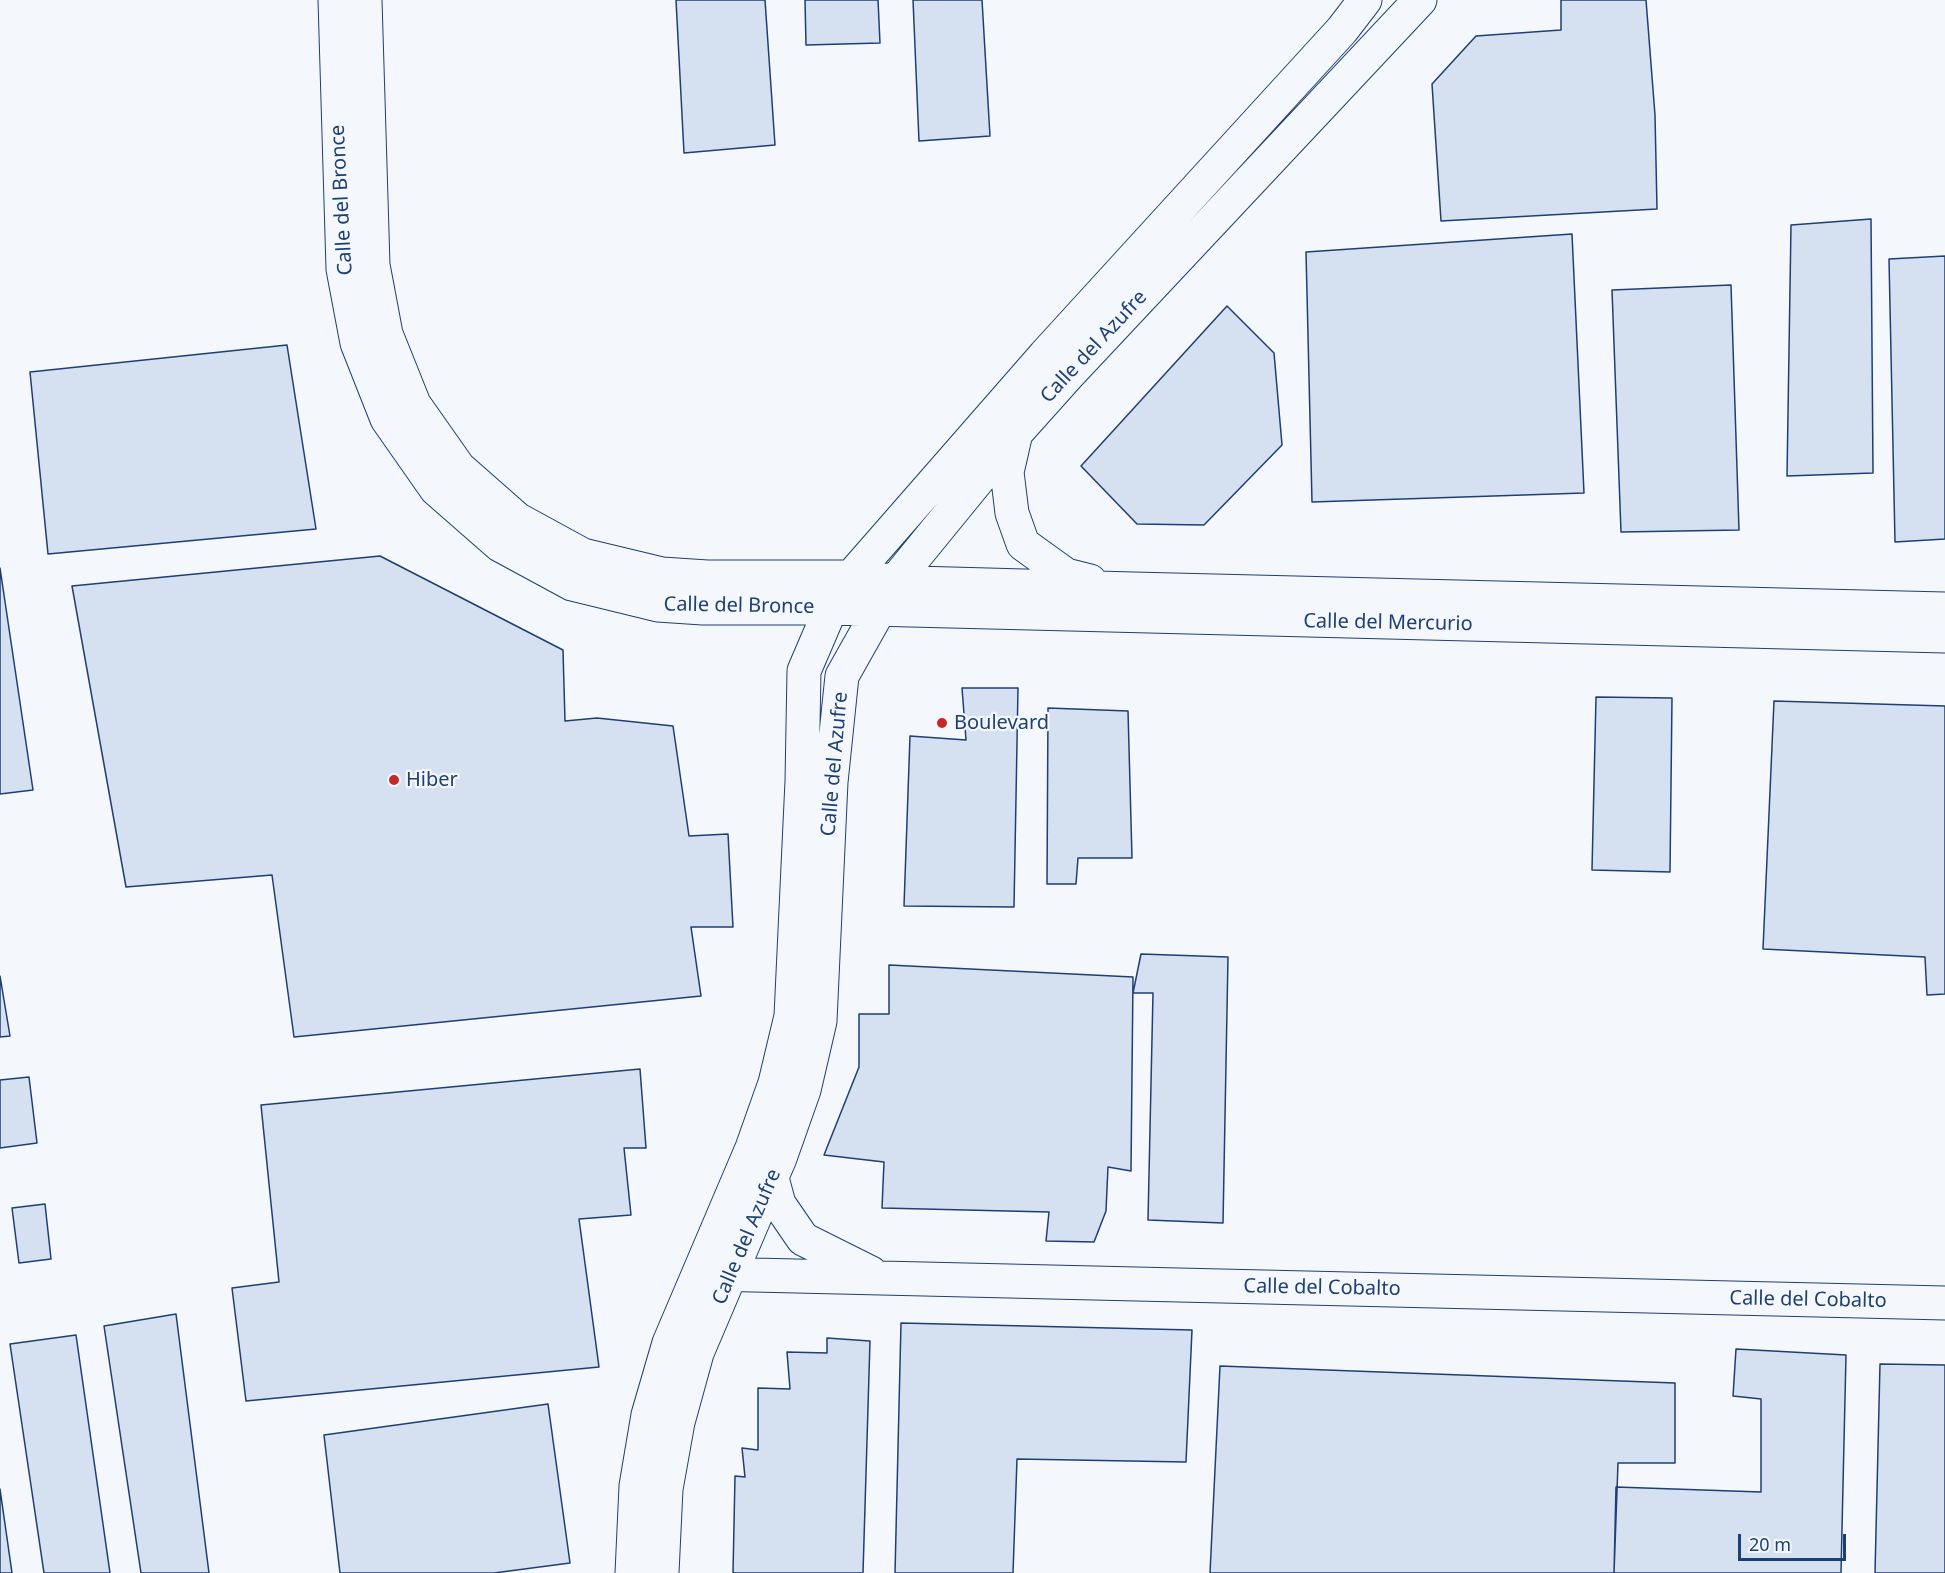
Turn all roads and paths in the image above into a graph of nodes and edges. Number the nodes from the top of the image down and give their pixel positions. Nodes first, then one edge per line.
1 (335, 0) edge
2 (365, 0) edge
3 (1365, 0) edge
4 (1420, 0) edge
5 (1016, 433) junction
6 (851, 577) junction
7 (896, 580) junction
8 (1133, 589) junction
9 (831, 608) junction
10 (879, 609) junction
11 (1945, 609) edge
12 (1945, 636) edge
13 (772, 1178) junction
14 (699, 1273) junction
15 (731, 1274) junction
16 (881, 1278) junction
17 (1945, 1303) edge
18 (632, 1573) edge
19 (662, 1573) edge

1 - 9 street, Calle del Bronce
2 - 6 street, Calle del Bronce
3 - 6 street, Calle del Azufre
4 - 5 street, Calle del Azufre
5 - 7 street, Calle del Azufre
5 - 8 street
6 - 7 street, Calle del Mercurio
6 - 9 street, Calle del Azufre
7 - 8 street, Calle del Mercurio
7 - 10 street, Calle del Azufre
8 - 11 street, Calle del Mercurio
9 - 10 street, Calle del Mercurio
9 - 14 street, Calle del Azufre
10 - 12 street, Calle del Mercurio
10 - 13 street, Calle del Azufre
13 - 15 street, Calle del Azufre
13 - 16 street
14 - 15 street, Calle del Cobalto
14 - 18 street, Calle del Azufre
15 - 16 street, Calle del Cobalto
15 - 19 street, Calle del Azufre
16 - 17 street, Calle del Cobalto

